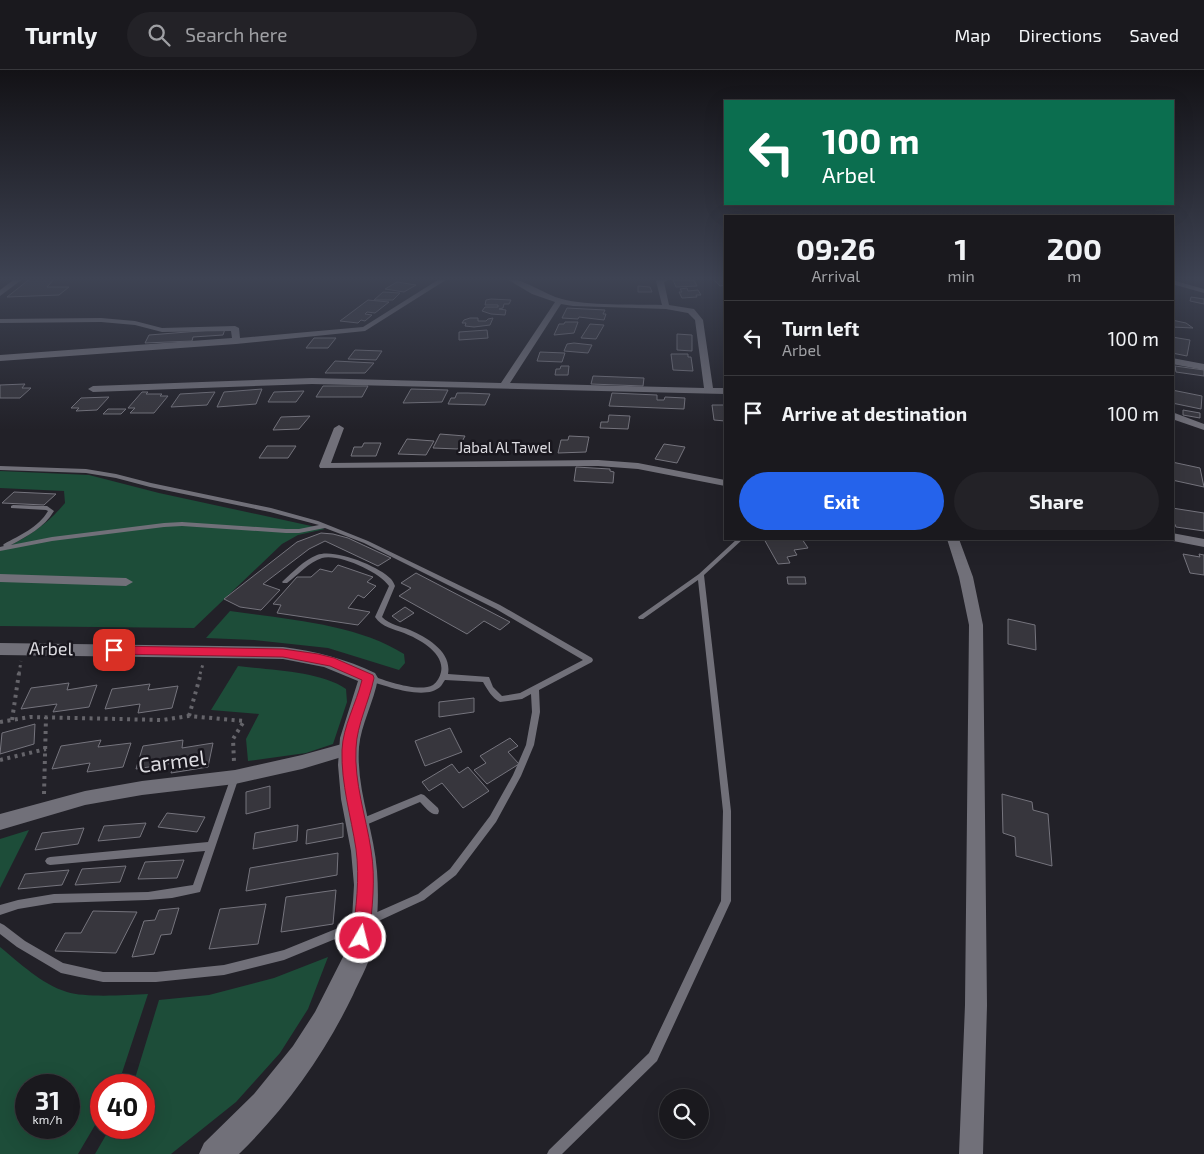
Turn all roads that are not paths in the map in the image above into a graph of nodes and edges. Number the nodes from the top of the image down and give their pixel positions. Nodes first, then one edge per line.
1 (157, 329) edge
2 (214, 329) edge
3 (235, 329) edge
4 (366, 329) edge
5 (541, 329) edge
6 (700, 329) edge
7 (236, 341) junction
8 (0, 358) edge
9 (1174, 361) edge
10 (1204, 367) edge
11 (504, 385) junction
12 (94, 389) dead end
13 (724, 390) edge
14 (708, 391) junction
15 (1174, 416) edge
16 (1204, 426) edge
17 (339, 428) dead end
18 (0, 468) edge
19 (724, 483) edge
20 (13, 507) dead end
21 (325, 526) junction
22 (1174, 537) edge
23 (739, 540) edge
24 (953, 540) edge
25 (1204, 543) edge
26 (0, 549) edge
27 (700, 575) junction
28 (0, 578) edge
29 (126, 582) dead end
30 (285, 582) dead end
31 (642, 617) dead end
32 (0, 649) edge
33 (445, 677) junction
34 (368, 678) junction
35 (535, 689) junction
36 (349, 748) junction
37 (235, 777) junction
38 (435, 811) dead end
39 (0, 822) edge
40 (358, 824) junction
41 (211, 846) junction
42 (50, 860) dead end
43 (0, 910) edge
44 (363, 923) junction
45 (0, 928) edge
46 (215, 1154) edge
47 (553, 1154) edge
48 (971, 1154) edge

1 - 2 street
3 - 7 street
4 - 7 street
5 - 11 street
6 - 14 street
7 - 8 street
9 - 10 street
11 - 12 street
11 - 14 street
13 - 14 street
15 - 16 street
17 - 19 street, Jabal Al Tawel
18 - 21 lane
20 - 26 lane
21 - 26 lane
21 - 35 lane
22 - 25 street
23 - 27 lane
24 - 48 street
27 - 31 lane
27 - 47 lane
28 - 29 street
30 - 33 lane
32 - 34 street, Arbel
33 - 34 lane
33 - 35 lane
34 - 36 street
35 - 44 lane
36 - 37 street, Carmel
36 - 40 street
37 - 39 street, Carmel
37 - 41 lane
38 - 40 lane
40 - 44 street
41 - 42 lane
41 - 43 lane
44 - 45 lane
44 - 46 street

